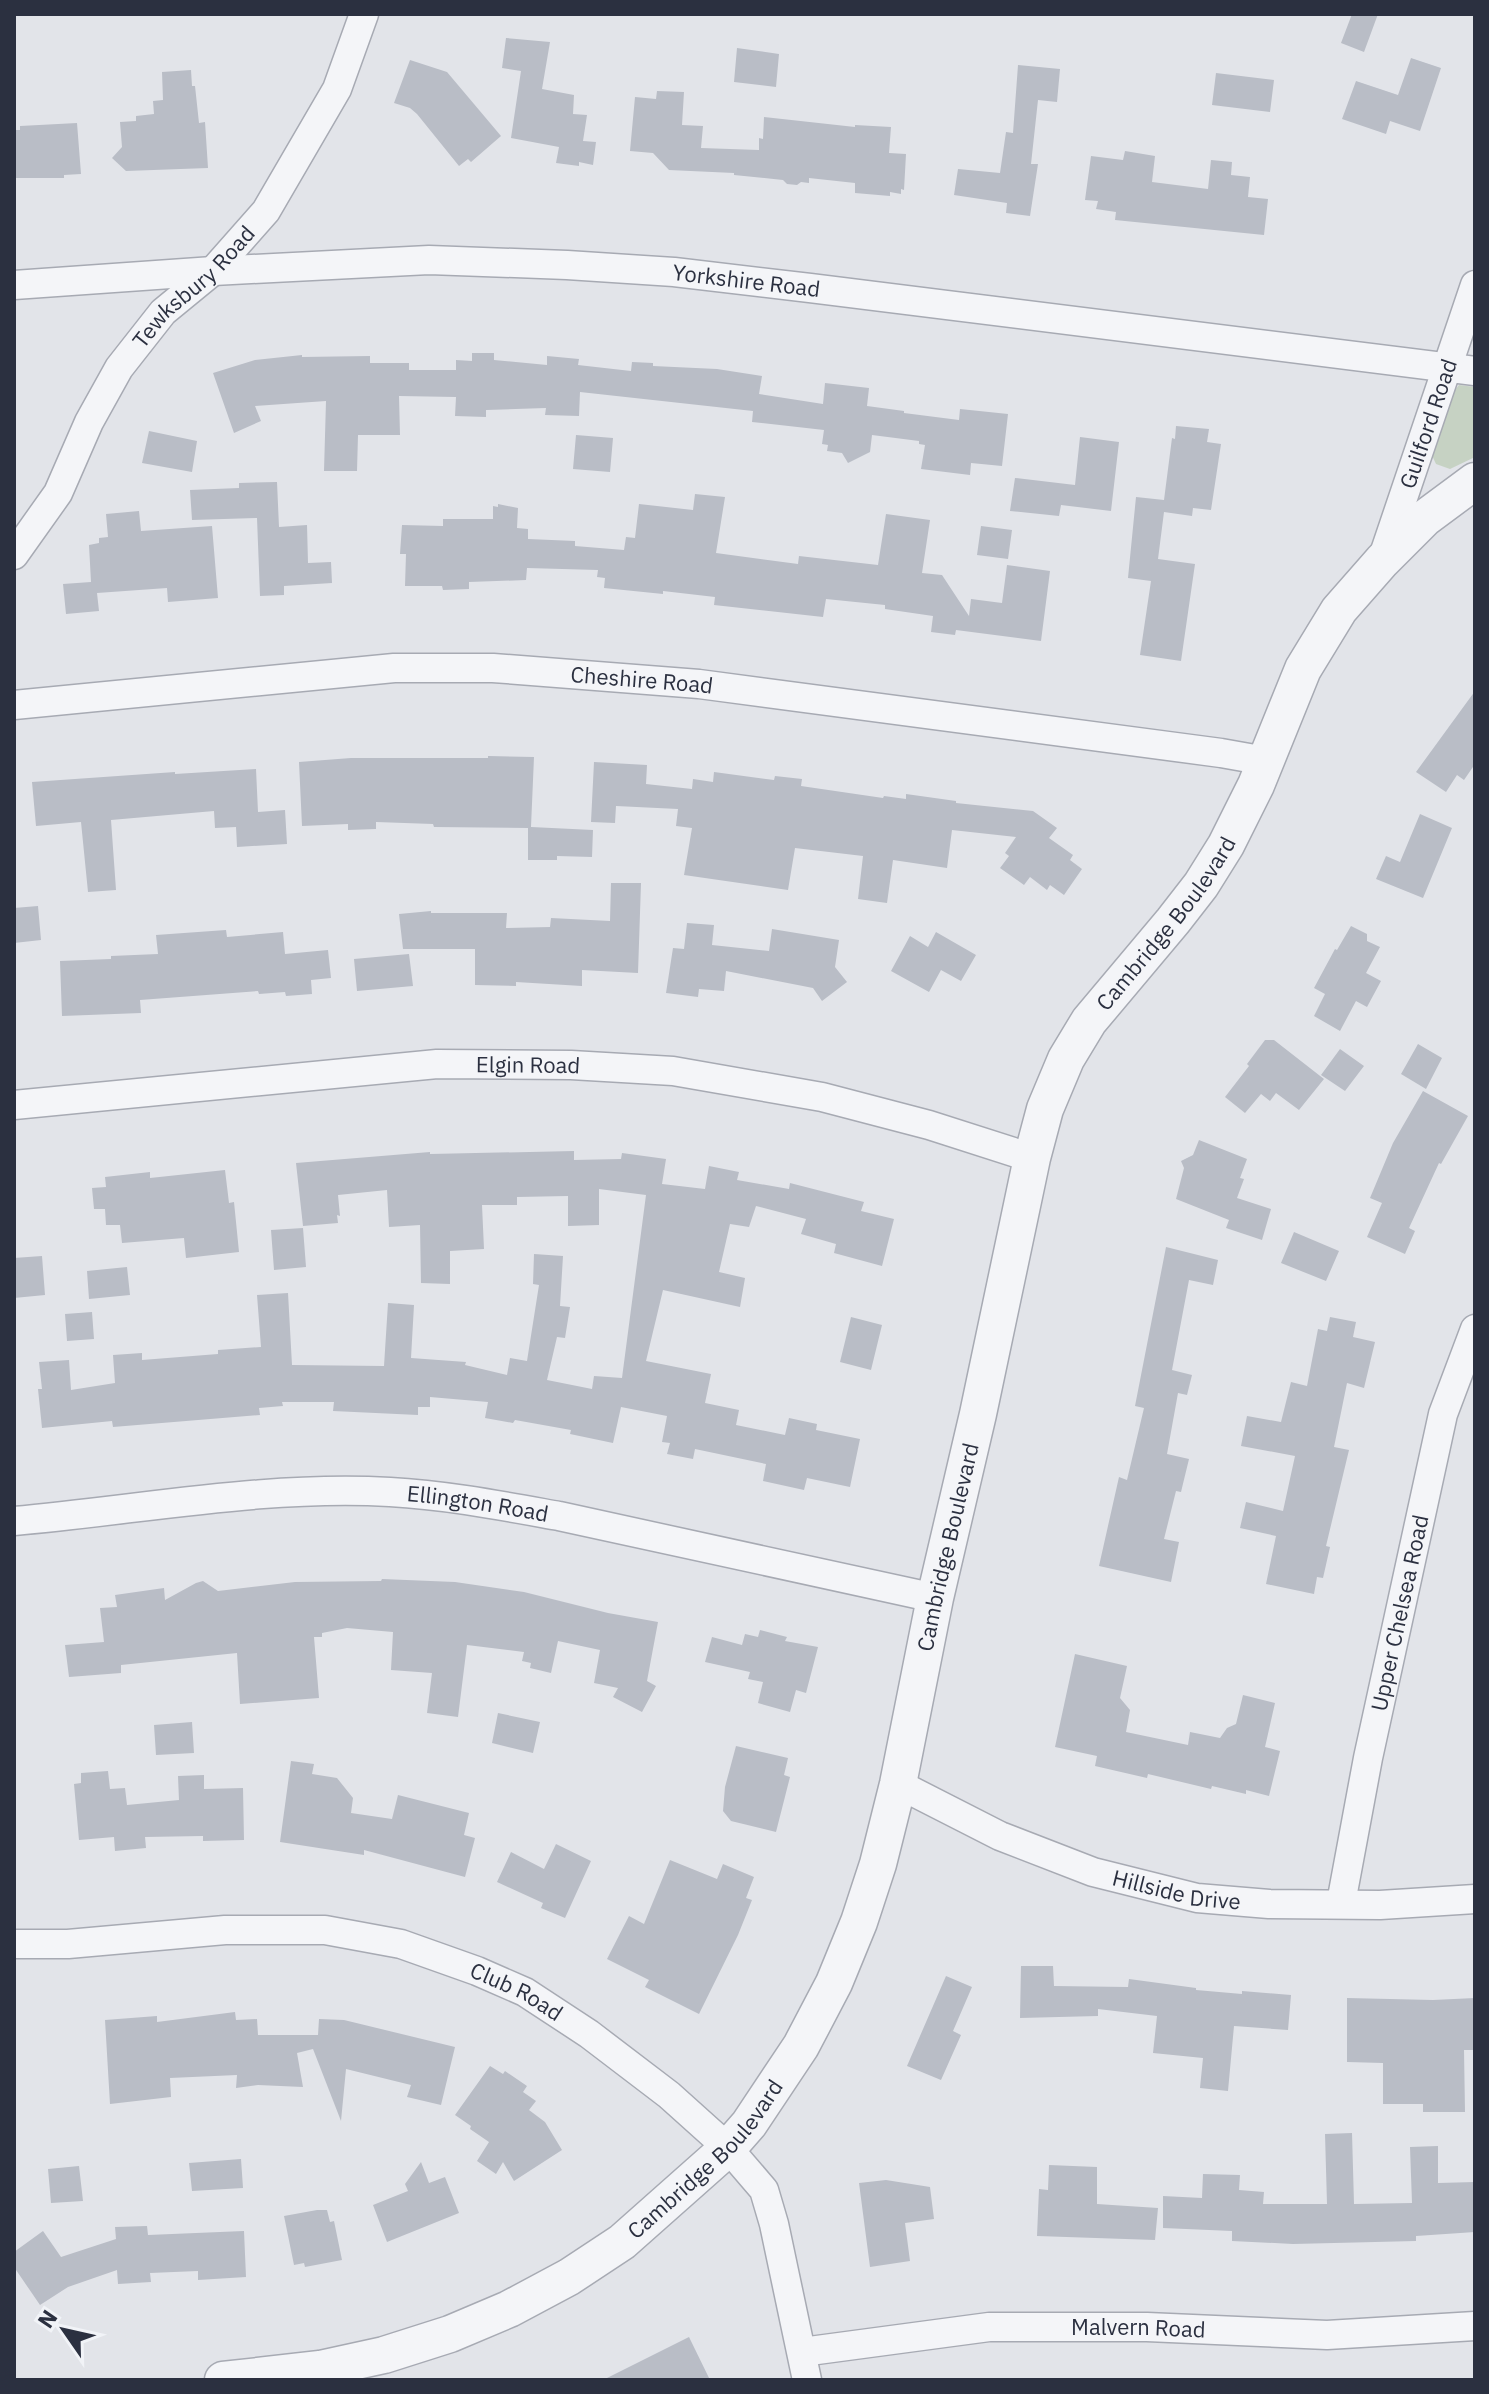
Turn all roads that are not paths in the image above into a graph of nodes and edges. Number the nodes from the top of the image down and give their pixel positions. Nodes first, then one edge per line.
1 (364, 14) edge
2 (213, 271) junction
3 (14, 285) edge
4 (1475, 285) edge
5 (1446, 367) junction
6 (1475, 371) edge
7 (1475, 481) edge
8 (14, 555) edge
9 (1382, 561) junction
10 (14, 705) edge
11 (1266, 761) junction
12 (14, 1105) edge
13 (1032, 1158) junction
14 (1475, 1329) edge
15 (14, 1521) edge
16 (935, 1598) junction
17 (898, 1784) junction
18 (1475, 1899) edge
19 (1341, 1903) junction
20 (14, 1944) edge
21 (728, 2148) junction
22 (1475, 2326) edge
23 (802, 2352) junction
24 (223, 2380) edge
25 (807, 2380) edge

1 - 2 street, Tewksbury Road
2 - 3 street, Yorkshire Road
2 - 5 street, Yorkshire Road
2 - 8 street, Tewksbury Road
4 - 5 street, Guilford Road
5 - 6 street, Yorkshire Road
5 - 9 street, Guilford Road
7 - 9 street, Cambridge Boulevard
9 - 11 street, Cambridge Boulevard
10 - 11 street, Cheshire Road
11 - 13 street, Cambridge Boulevard
12 - 13 street, Elgin Road
13 - 16 street, Cambridge Boulevard
14 - 19 street, Upper Chelsea Road
15 - 16 street, Ellington Road
16 - 17 street, Cambridge Boulevard
17 - 19 street, Hillside Drive
17 - 21 street, Cambridge Boulevard
18 - 19 street, Hillside Drive
20 - 21 street, Club Road
21 - 23 street, Club Road
21 - 24 street, Cambridge Boulevard
22 - 23 street, Malvern Road
23 - 25 street, Club Road

